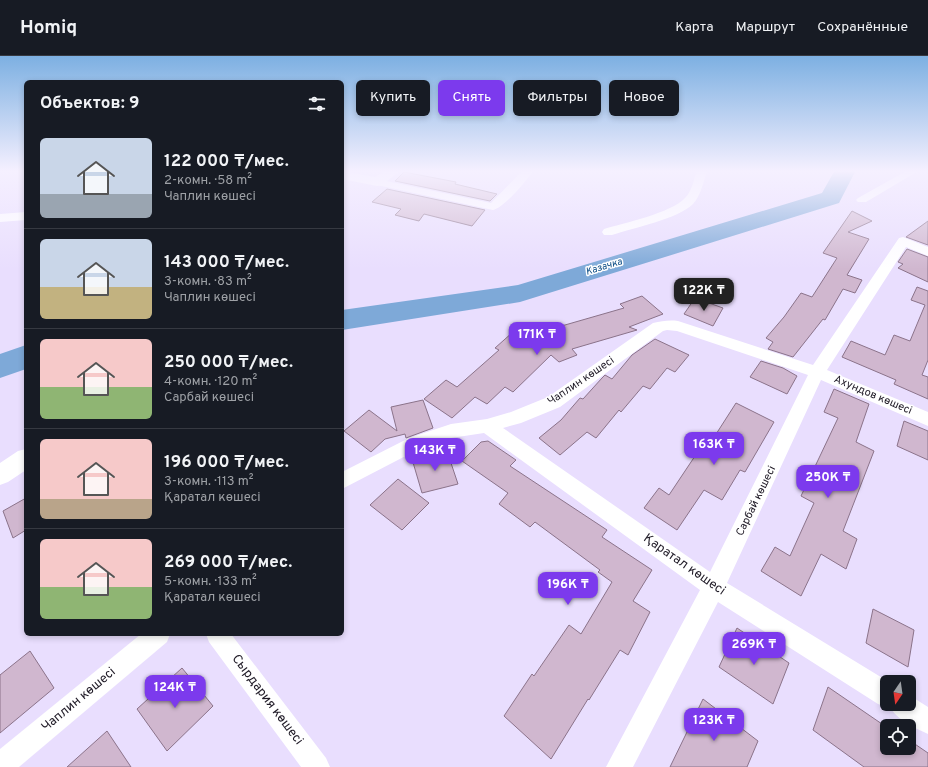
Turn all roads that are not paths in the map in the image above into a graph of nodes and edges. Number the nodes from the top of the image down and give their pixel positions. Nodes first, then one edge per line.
1 (475, 203) edge
2 (498, 203) edge
3 (687, 203) edge
4 (24, 216) edge
5 (0, 218) edge
6 (608, 232) dead end
7 (928, 252) edge
8 (818, 372) junction
9 (928, 419) edge
10 (487, 426) junction
11 (24, 459) edge
12 (0, 475) edge
13 (344, 480) edge
14 (714, 587) junction
15 (156, 636) edge
16 (219, 636) edge
17 (880, 691) edge
18 (912, 711) edge
19 (928, 721) edge
20 (0, 766) edge
21 (317, 767) edge
22 (619, 767) edge

1 - 2 street
3 - 6 street
4 - 5 street
7 - 8 street, Сарбай көшесі
8 - 9 street, Ахундов көшесі
8 - 10 street, Чаплин көшесі
8 - 14 street, Сарбай көшесі
10 - 13 street, Чаплин көшесі
10 - 14 street, Қаратал көшесі
11 - 12 street
14 - 17 street, Қаратал көшесі
14 - 22 street, Сарбай көшесі
15 - 20 street, Чаплин көшесі
16 - 21 street, Сырдария көшесі
18 - 19 street

